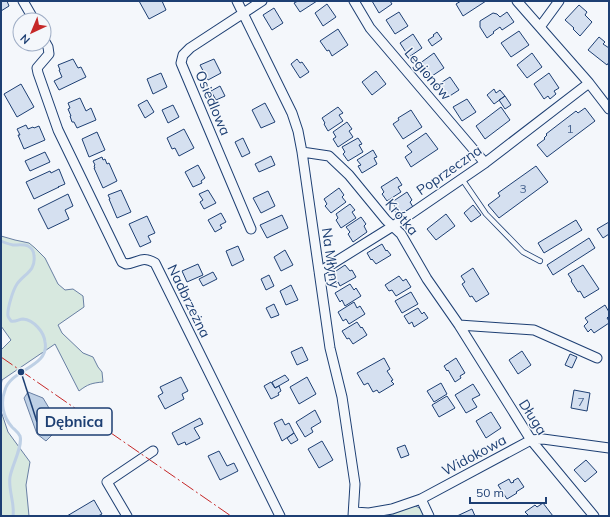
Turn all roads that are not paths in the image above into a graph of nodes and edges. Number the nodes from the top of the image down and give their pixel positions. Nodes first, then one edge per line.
1 (23, 1) edge
2 (237, 1) edge
3 (262, 1) edge
4 (354, 1) edge
5 (517, 1) edge
6 (559, 1) edge
7 (29, 12) edge
8 (243, 13) junction
9 (540, 27) junction
10 (49, 52) edge
11 (589, 83) junction
12 (609, 109) edge
13 (302, 152) junction
14 (485, 163) junction
15 (462, 179) junction
16 (393, 226) junction
17 (251, 229) dead end
18 (540, 262) dead end
19 (319, 271) junction
20 (459, 326) junction
21 (597, 358) dead end
22 (531, 440) junction
23 (609, 448) edge
24 (153, 451) dead end
25 (421, 499) junction
26 (353, 514) edge
27 (127, 516) edge
28 (280, 516) edge
29 (429, 516) edge
30 (594, 516) edge

1 - 7 street
2 - 8 street, Na Młyny
3 - 8 street
4 - 14 street, Legionów
5 - 9 street
6 - 9 street
8 - 13 street, Na Młyny
8 - 17 street, Osiedlowa
9 - 11 street
10 - 28 street, Nadbrzeżna
11 - 12 street
11 - 14 street, Poprzeczna
13 - 16 street, Krótka
13 - 19 street, Na Młyny
14 - 15 street, Poprzeczna
15 - 16 street, Poprzeczna
15 - 18 lane
16 - 19 street, Poprzeczna
16 - 20 street, Krótka
19 - 26 street, Na Młyny
20 - 21 street
20 - 22 street, Długa
22 - 23 street, Widokowa
22 - 25 street, Widokowa
22 - 30 street, Długa
24 - 27 street
25 - 26 street, Widokowa
25 - 29 street

